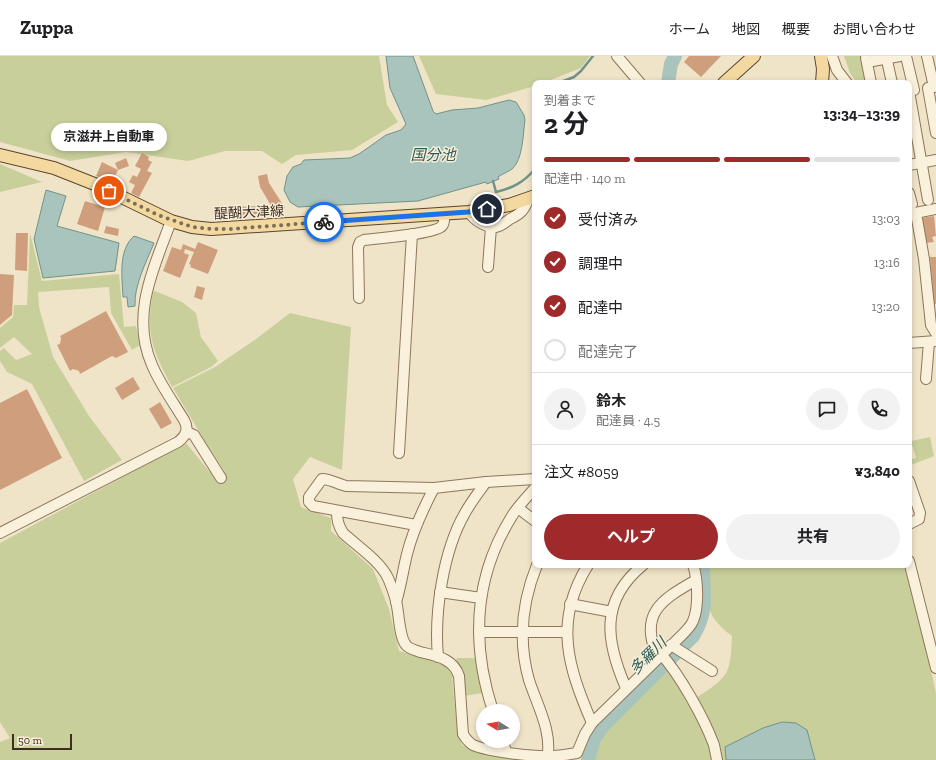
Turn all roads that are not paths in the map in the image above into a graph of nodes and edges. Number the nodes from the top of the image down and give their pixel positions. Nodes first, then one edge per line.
1 (617, 56) edge
2 (754, 56) edge
3 (821, 56) edge
4 (832, 56) edge
5 (900, 56) edge
6 (906, 56) edge
7 (927, 56) edge
8 (887, 57) edge
9 (866, 59) edge
10 (637, 80) edge
11 (727, 80) edge
12 (822, 80) edge
13 (845, 80) edge
14 (870, 80) edge
15 (891, 80) edge
16 (909, 80) edge
17 (933, 87) edge
18 (912, 91) edge
19 (912, 97) edge
20 (936, 133) edge
21 (0, 155) edge
22 (936, 160) edge
23 (922, 162) junction
24 (912, 164) edge
25 (532, 197) edge
26 (928, 200) dead end
27 (912, 210) edge
28 (936, 211) edge
29 (468, 212) junction
30 (444, 214) junction
31 (171, 221) junction
32 (492, 227) junction
33 (412, 234) junction
34 (488, 266) dead end
35 (359, 298) dead end
36 (936, 333) edge
37 (933, 342) edge
38 (912, 343) edge
39 (926, 379) dead end
40 (187, 432) junction
41 (399, 453) dead end
42 (221, 478) dead end
43 (532, 479) edge
44 (486, 482) junction
45 (434, 488) junction
46 (912, 490) edge
47 (532, 492) edge
48 (518, 508) junction
49 (337, 511) junction
50 (532, 519) edge
51 (912, 522) edge
52 (416, 525) junction
53 (0, 533) edge
54 (536, 568) edge
55 (586, 568) edge
56 (640, 568) edge
57 (694, 568) edge
58 (911, 568) edge
59 (696, 580) junction
60 (440, 592) junction
61 (481, 598) junction
62 (396, 602) junction
63 (570, 604) junction
64 (612, 612) junction
65 (479, 632) junction
66 (523, 632) junction
67 (567, 632) junction
68 (671, 645) junction
69 (934, 652) edge
70 (659, 656) junction
71 (438, 657) junction
72 (936, 668) edge
73 (712, 671) dead end
74 (626, 688) junction
75 (491, 704) edge
76 (592, 723) junction
77 (505, 748) edge
78 (506, 752) junction
79 (547, 758) edge
80 (717, 760) edge

1 - 10 street
2 - 11 main road
3 - 12 main road
4 - 13 street
5 - 8 street
6 - 16 street
7 - 17 street
8 - 9 street
8 - 15 street
9 - 14 street
17 - 18 street
17 - 20 street
19 - 23 street
21 - 31 main road, 醍醐大津線
22 - 23 street
23 - 24 street
23 - 26 street
25 - 29 main road, 醍醐大津線
25 - 32 street
27 - 28 street
27 - 36 street
29 - 30 main road, 醍醐大津線
29 - 32 street
30 - 31 main road, 醍醐大津線
30 - 33 street
31 - 40 street
32 - 34 street
33 - 35 street
33 - 41 street
37 - 38 street
37 - 39 street
40 - 42 street
40 - 53 street
43 - 44 street
44 - 45 street
44 - 60 street
45 - 49 street
45 - 52 street
46 - 51 street
47 - 48 street
48 - 50 street
48 - 61 street
49 - 52 street
49 - 62 street
52 - 62 street
54 - 66 street
55 - 63 street
56 - 64 street
57 - 59 street
58 - 69 street
59 - 68 street
59 - 70 street
60 - 61 street
60 - 71 street
61 - 65 street
62 - 71 street
63 - 64 street
63 - 67 street
64 - 74 street
65 - 66 street
65 - 75 street
66 - 67 street
66 - 79 street
67 - 76 street
68 - 70 street
68 - 73 street
69 - 72 street
70 - 74 street
70 - 80 street
71 - 78 street
74 - 76 street
76 - 79 street
77 - 78 street
78 - 79 street

